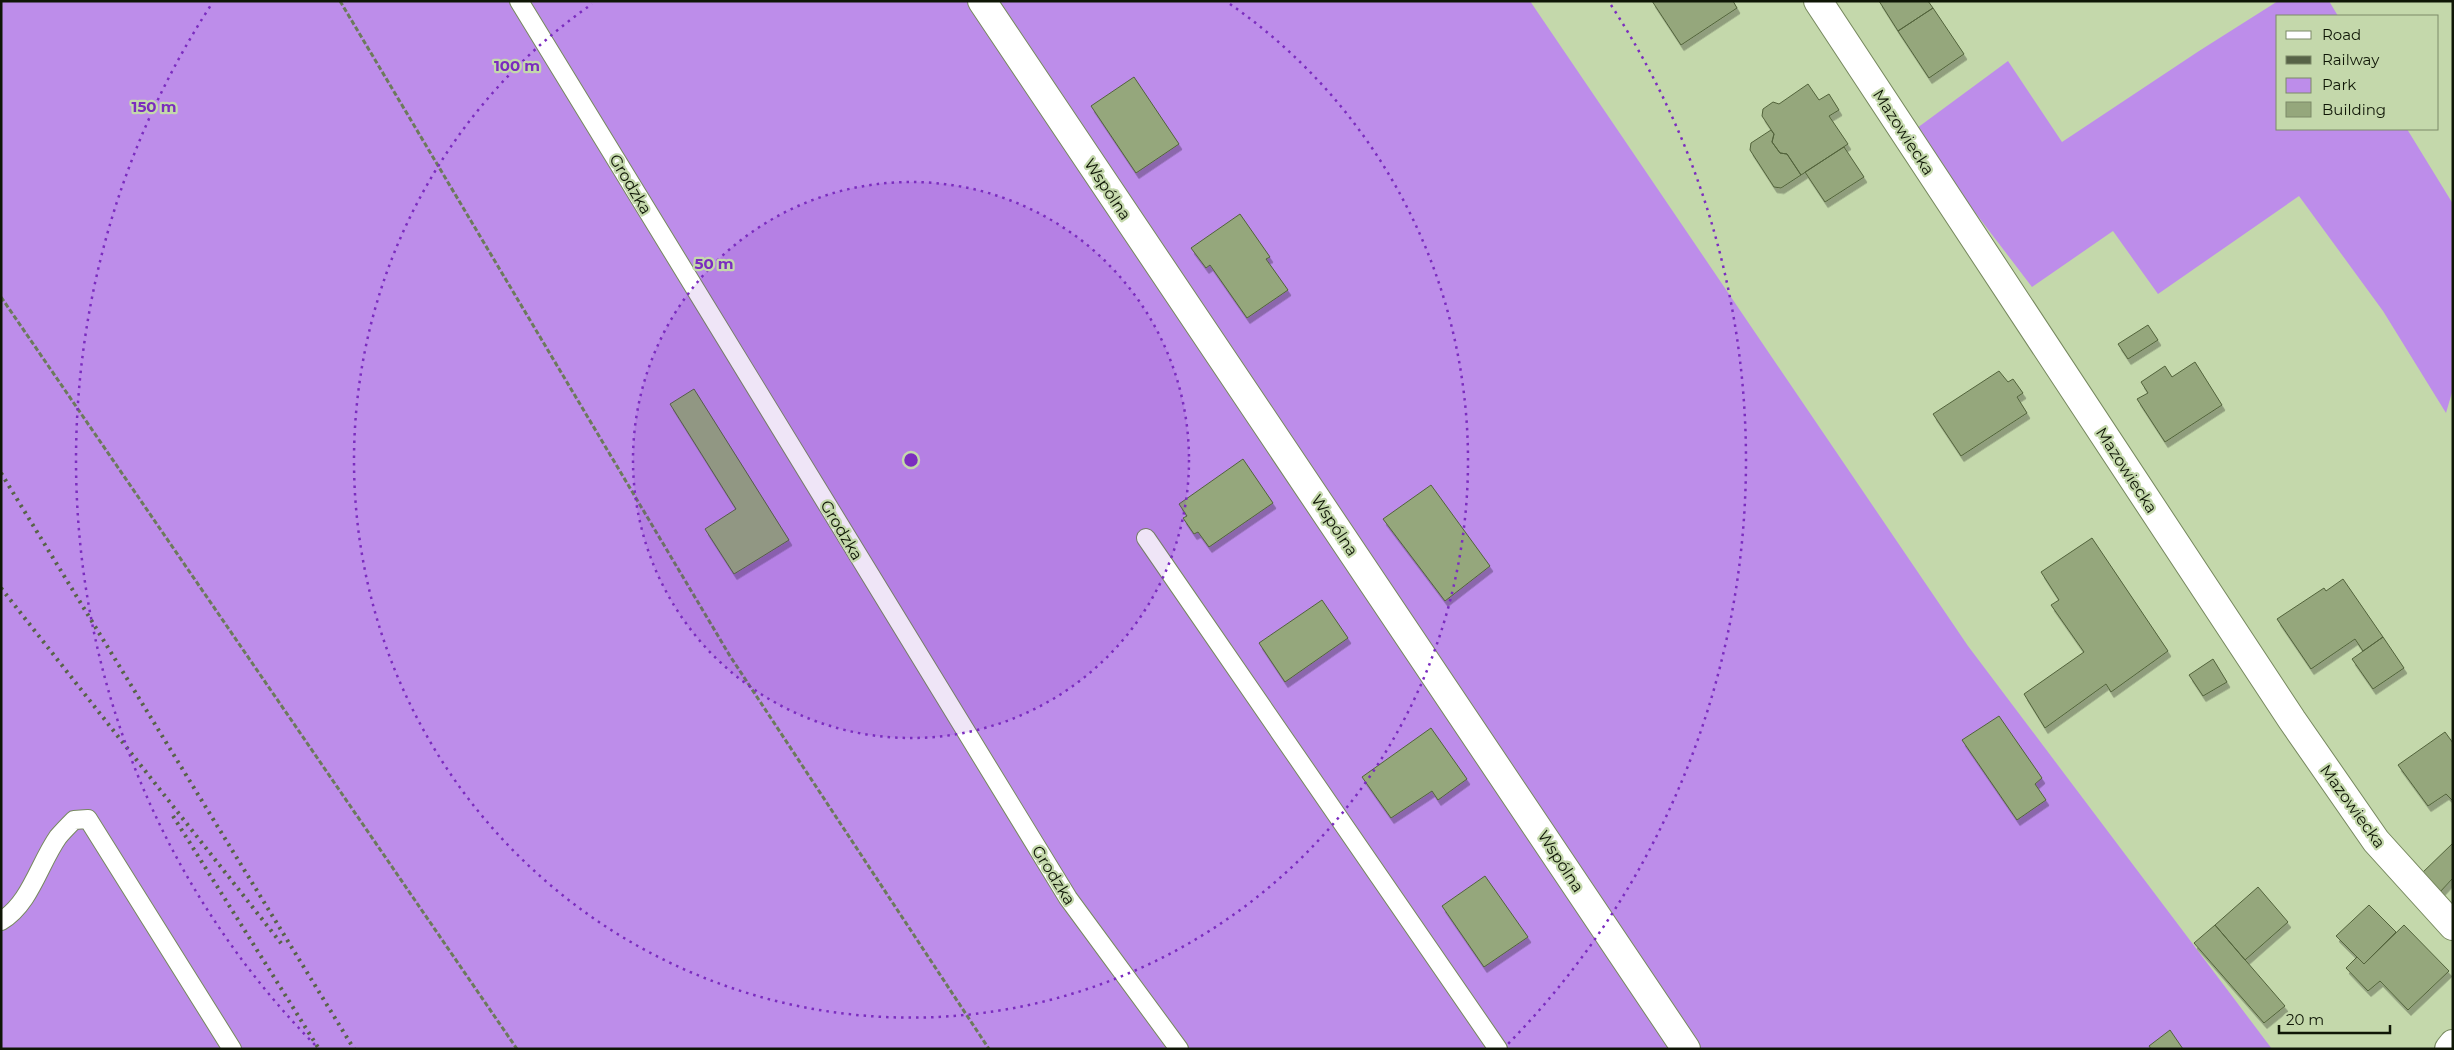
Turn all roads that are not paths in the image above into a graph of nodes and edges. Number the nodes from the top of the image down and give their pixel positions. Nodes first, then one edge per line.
1 (519, 1) edge
2 (982, 1) edge
3 (1818, 1) edge
4 (1146, 538) dead end
5 (1, 921) edge
6 (2453, 926) edge
7 (2453, 1044) edge
8 (232, 1049) edge
9 (1178, 1049) edge
10 (1498, 1049) edge
11 (1686, 1049) edge
12 (2448, 1049) edge

1 - 9 lane, Grodzka
2 - 11 street, Wspólna
3 - 6 street, Mazowiecka
4 - 10 lane
5 - 8 lane
7 - 12 street

